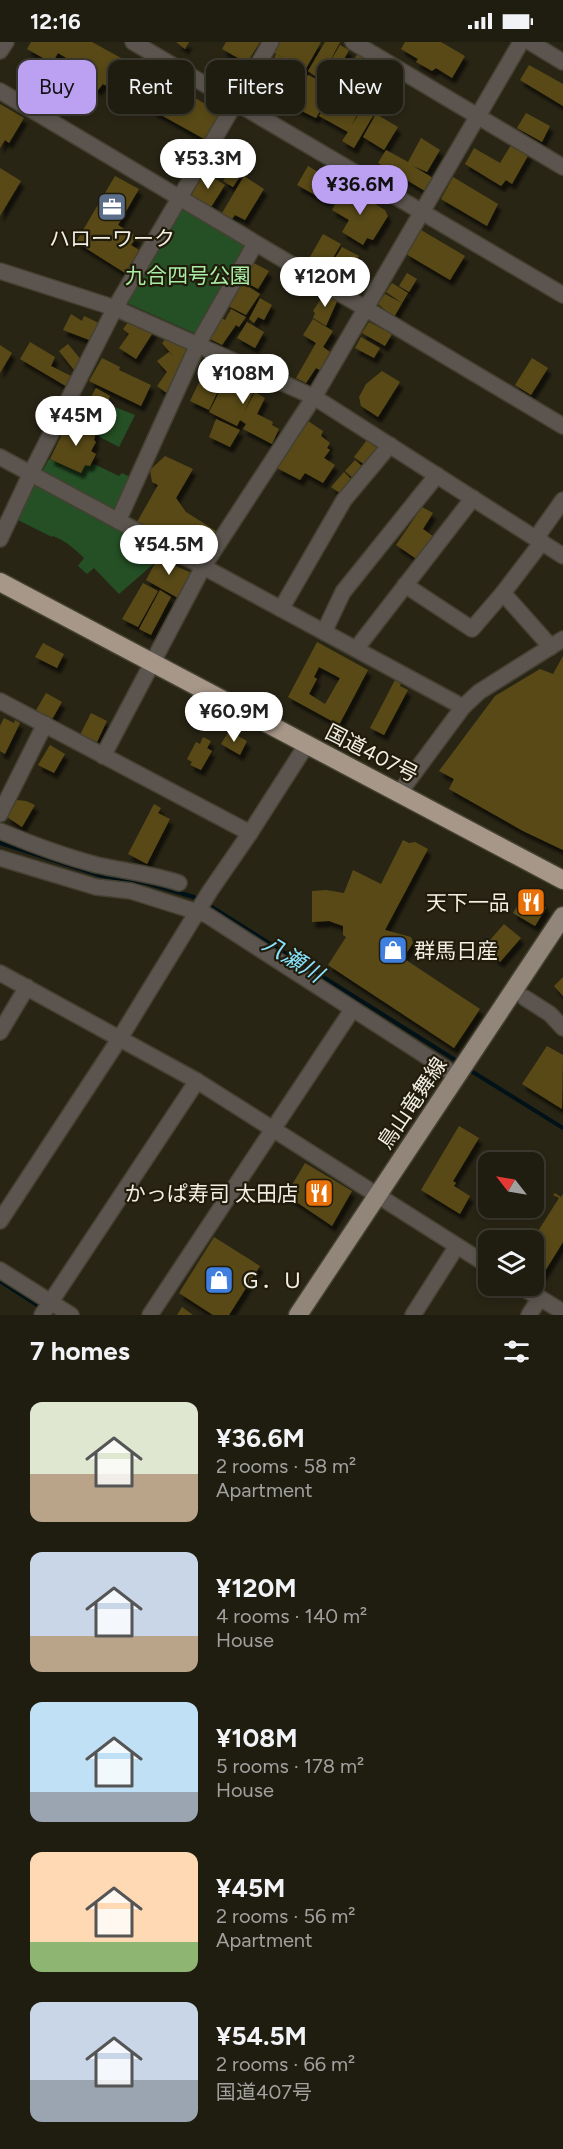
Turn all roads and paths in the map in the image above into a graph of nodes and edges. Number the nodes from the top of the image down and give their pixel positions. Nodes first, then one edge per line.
1 (6, 42) edge
2 (133, 42) edge
3 (271, 42) edge
4 (353, 42) edge
5 (521, 42) edge
6 (530, 42) edge
7 (0, 51) edge
8 (260, 60) edge
9 (563, 62) edge
10 (206, 85) edge
11 (0, 92) edge
12 (228, 114) edge
13 (256, 114) edge
14 (478, 116) junction
15 (563, 167) edge
16 (180, 198) junction
17 (422, 211) junction
18 (255, 244) junction
19 (0, 271) edge
20 (563, 296) edge
21 (115, 308) junction
22 (366, 308) junction
23 (198, 344) junction
24 (314, 397) junction
25 (563, 426) edge
26 (390, 445) junction
27 (0, 458) edge
28 (31, 473) junction
29 (437, 475) junction
30 (473, 498) junction
31 (563, 500) edge
32 (118, 520) junction
33 (0, 539) edge
34 (539, 540) junction
35 (563, 556) edge
36 (203, 567) junction
37 (0, 582) edge
38 (405, 585) junction
39 (503, 593) junction
40 (281, 609) junction
41 (324, 632) junction
42 (557, 643) edge
43 (356, 649) junction
44 (152, 663) junction
45 (0, 701) edge
46 (463, 707) junction
47 (45, 724) junction
48 (307, 744) junction
49 (103, 756) junction
50 (400, 792) junction
51 (0, 814) edge
52 (0, 831) edge
53 (250, 833) junction
54 (0, 858) edge
55 (563, 880) edge
56 (179, 883) dead end
57 (196, 912) junction
58 (563, 916) edge
59 (0, 972) edge
60 (27, 987) junction
61 (525, 998) dead end
62 (352, 1010) junction
63 (563, 1028) edge
64 (0, 1032) edge
65 (120, 1038) junction
66 (461, 1070) junction
67 (197, 1081) junction
68 (273, 1130) junction
69 (377, 1196) junction
70 (0, 1221) edge
71 (458, 1246) junction
72 (478, 1259) edge
73 (0, 1270) edge
74 (537, 1296) edge
75 (540, 1298) junction
76 (51, 1302) junction
77 (563, 1312) edge
78 (42, 1315) edge
79 (71, 1315) edge
80 (150, 1315) edge
81 (298, 1315) edge
82 (413, 1315) edge
83 (529, 1315) edge

1 - 7 street
2 - 10 street
3 - 8 street
4 - 14 street
5 - 14 street
6 - 9 street
11 - 16 street
12 - 16 street
13 - 17 street
14 - 15 street
14 - 17 street
16 - 18 street
16 - 21 street
17 - 20 street
17 - 22 street
18 - 22 street
18 - 23 street
19 - 21 street
21 - 23 street
21 - 28 street
22 - 24 street
22 - 25 street
23 - 24 street
23 - 32 street
24 - 26 street
24 - 36 street
26 - 29 street
26 - 40 street
27 - 28 street
28 - 32 street
28 - 33 street
29 - 30 street
29 - 41 street
30 - 34 street
30 - 38 street
31 - 34 street
32 - 36 street
34 - 35 street
34 - 39 street
36 - 40 street
36 - 44 street
37 - 44 highway, 国道407号
38 - 39 street
38 - 43 street
39 - 42 street
40 - 41 street
41 - 43 street
42 - 46 street
43 - 46 street
44 - 48 highway, 国道407号
44 - 49 street
45 - 47 street
46 - 50 street
47 - 49 street
47 - 51 street
48 - 50 highway, 国道407号
48 - 53 street
49 - 53 street
50 - 55 highway, 国道407号
52 - 56 street
53 - 57 street
54 - 57 street
57 - 62 street
57 - 65 street
58 - 66 main road, 鳥山竜舞線
59 - 60 street
60 - 64 street
60 - 65 street
61 - 63 street
62 - 66 street
62 - 68 street
65 - 67 street
65 - 70 street
66 - 69 main road, 鳥山竜舞線
67 - 68 street
67 - 76 street
68 - 69 street
68 - 80 street
69 - 71 street
69 - 81 main road, 鳥山竜舞線
71 - 72 street
71 - 82 street
73 - 76 street
74 - 75 street
75 - 77 street
75 - 83 street
76 - 78 street
76 - 79 street

